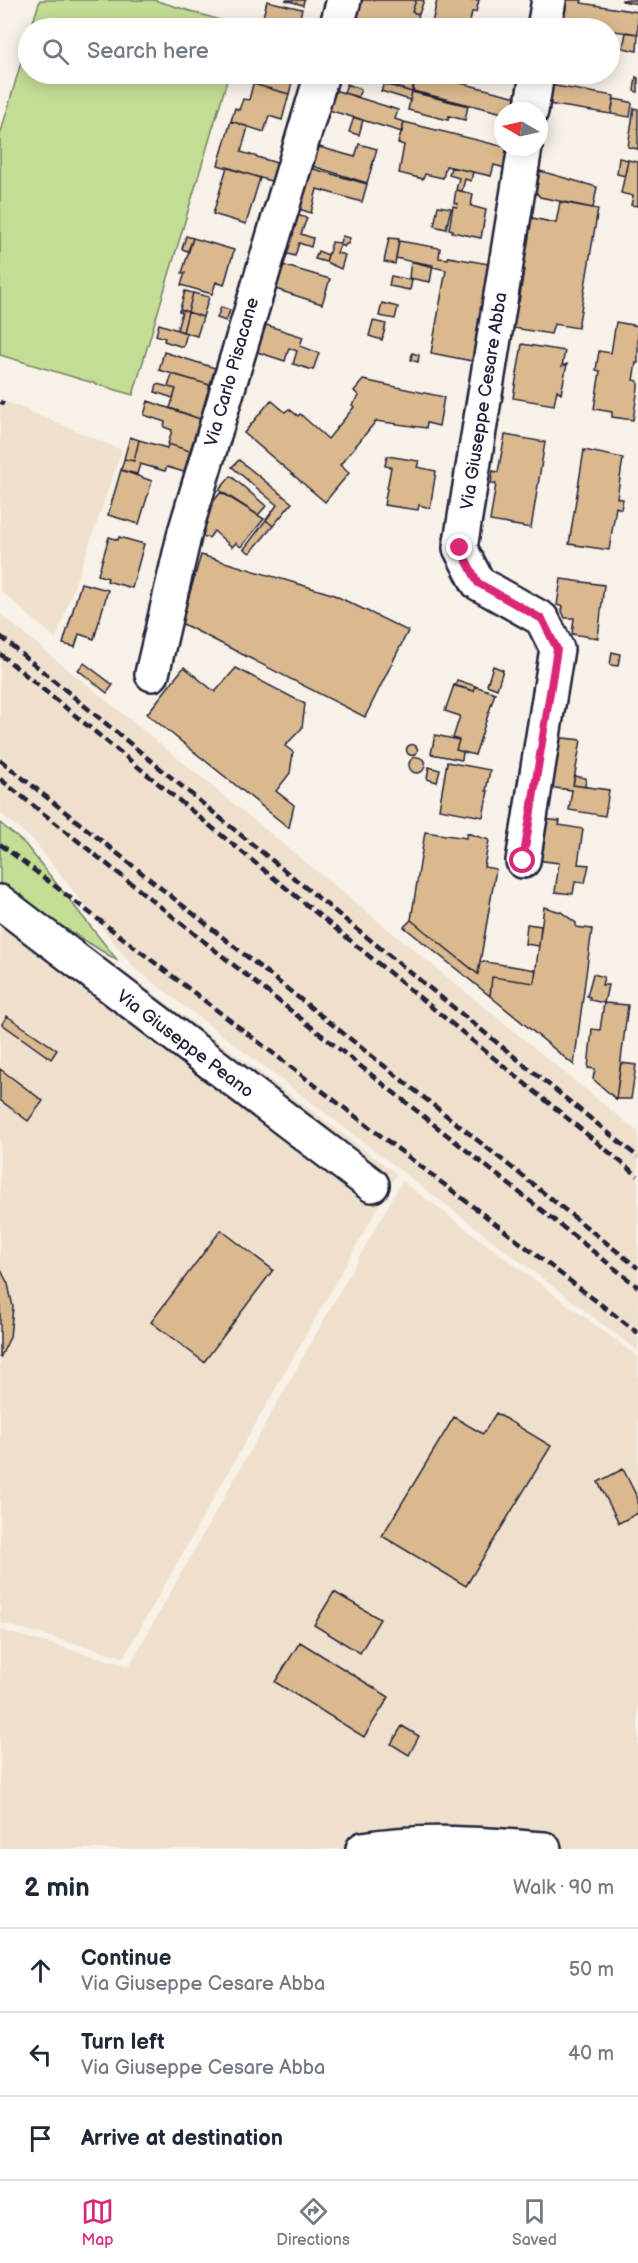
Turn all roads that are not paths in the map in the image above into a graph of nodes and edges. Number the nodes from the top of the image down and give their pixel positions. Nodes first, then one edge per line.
1 (344, 0) edge
2 (549, 0) edge
3 (339, 18) edge
4 (546, 18) edge
5 (319, 84) edge
6 (535, 84) edge
7 (532, 102) edge
8 (524, 156) edge
9 (152, 674) dead end
10 (523, 861) dead end
11 (0, 903) edge
12 (372, 1185) dead end
13 (363, 1849) edge
14 (544, 1849) edge

1 - 3 street
2 - 4 street
5 - 9 street, Via Carlo Pisacane
6 - 7 street
8 - 10 street, Via Giuseppe Cesare Abba
11 - 12 street, Via Giuseppe Peano
13 - 14 street

